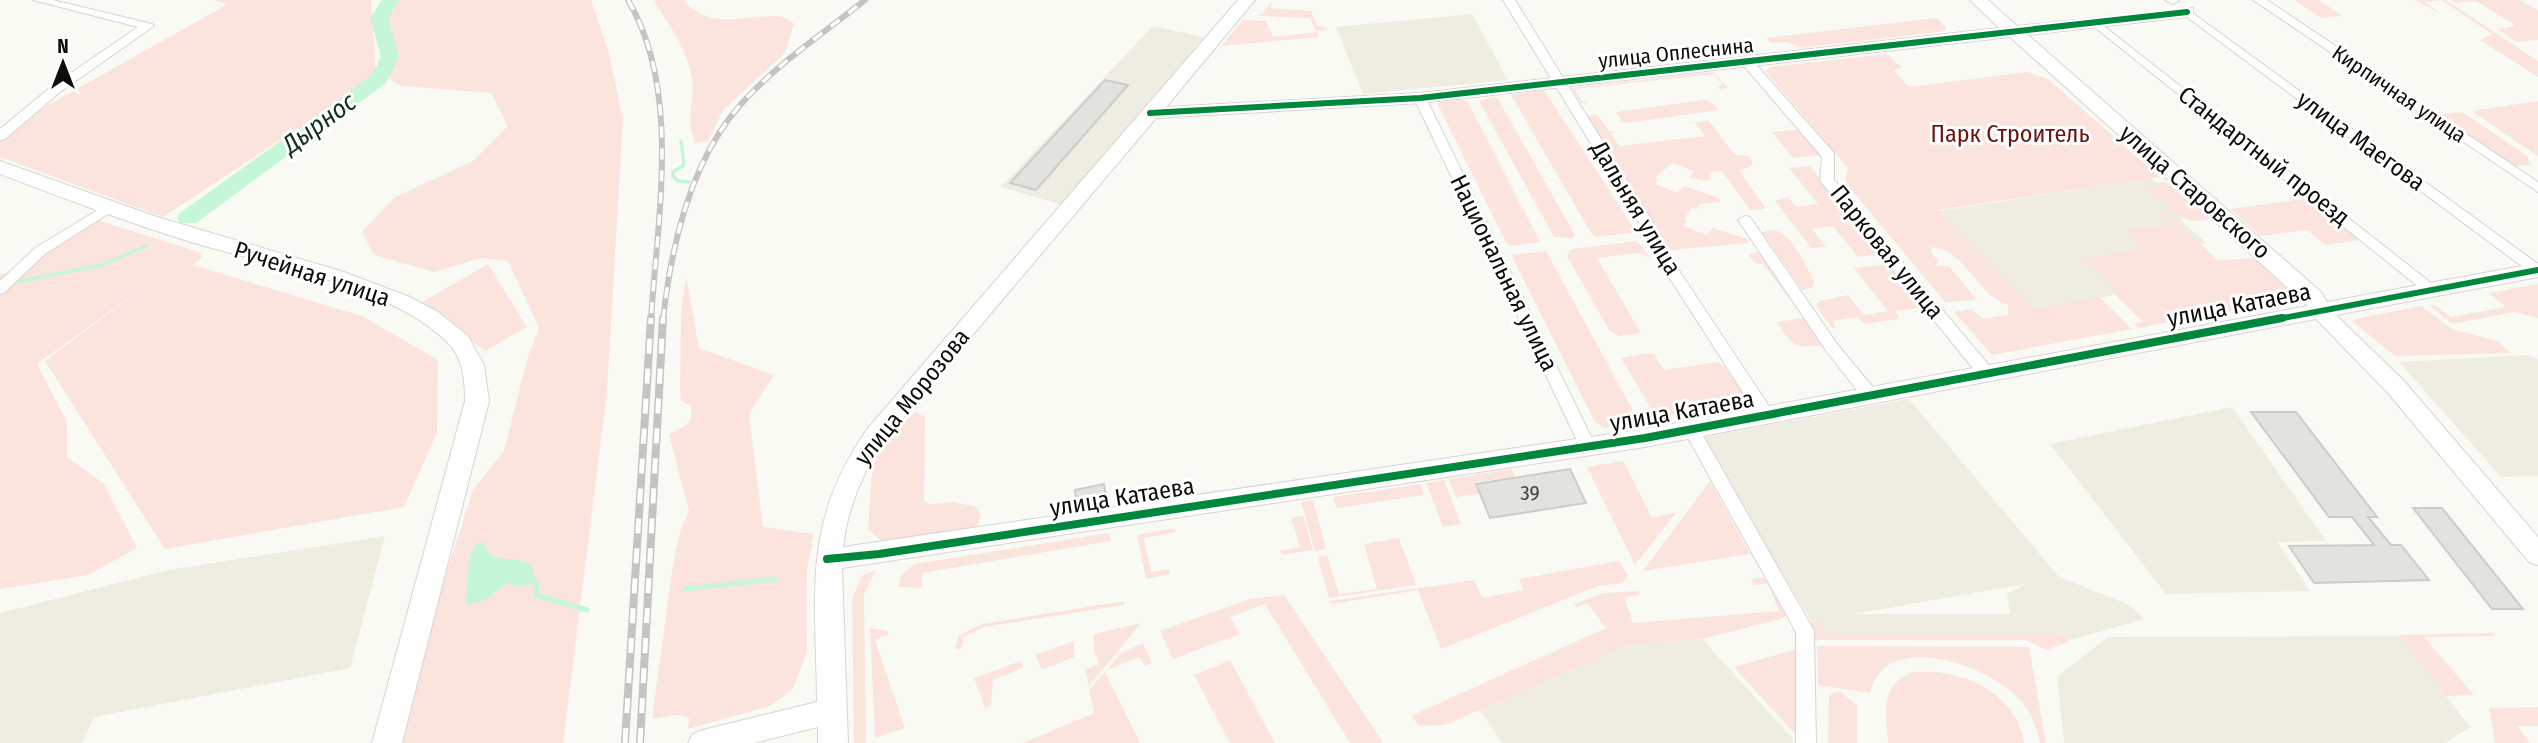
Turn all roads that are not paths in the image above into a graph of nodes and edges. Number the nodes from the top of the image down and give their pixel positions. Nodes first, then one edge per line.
1 (39, 0) edge
2 (1247, 0) edge
3 (1509, 0) edge
4 (1978, 0) edge
5 (2259, 0) edge
6 (2180, 3) edge
7 (2096, 23) junction
8 (2014, 32) junction
9 (1748, 63) junction
10 (1560, 83) junction
11 (1420, 98) junction
12 (1150, 114) junction
13 (0, 136) edge
14 (0, 167) edge
15 (2538, 188) edge
16 (106, 209) junction
17 (1745, 220) dead end
18 (2537, 270) edge
19 (4, 285) edge
20 (2430, 289) junction
21 (2322, 309) junction
22 (1986, 373) junction
23 (1870, 395) junction
24 (1764, 415) junction
25 (1691, 429) junction
26 (1588, 447) junction
27 (2538, 555) edge
28 (827, 559) junction
29 (832, 711) junction
30 (387, 743) edge
31 (703, 743) edge
32 (833, 743) edge
33 (1806, 743) edge

1 - 13 street
2 - 12 street, улица Морозова
3 - 10 street, Дальняя улица
4 - 8 street, улица Старовского
5 - 15 street, Кирпичная улица
6 - 7 street, улица Оплеснина
6 - 18 street, улица Маегова
7 - 8 street, улица Оплеснина
7 - 20 street, Стандартный проезд
8 - 9 street, улица Оплеснина
8 - 21 street, улица Старовского
9 - 10 street, улица Оплеснина
9 - 22 street, Парковая улица
10 - 11 street, улица Оплеснина
10 - 24 street, Дальняя улица
11 - 12 street, улица Оплеснина
11 - 26 street, Национальная улица
12 - 28 street, улица Морозова
14 - 16 street, Ручейная улица
16 - 19 street
16 - 30 street, Ручейная улица
17 - 23 street
18 - 20 street, улица Катаева
20 - 21 street, улица Катаева
21 - 22 street, улица Катаева
21 - 27 street, улица Старовского
22 - 23 street, улица Катаева
23 - 24 street, улица Катаева
24 - 25 street, улица Катаева
25 - 26 street, улица Катаева
25 - 33 street
26 - 28 street, улица Катаева
28 - 29 street, улица Морозова
29 - 31 street
29 - 32 street, улица Морозова

